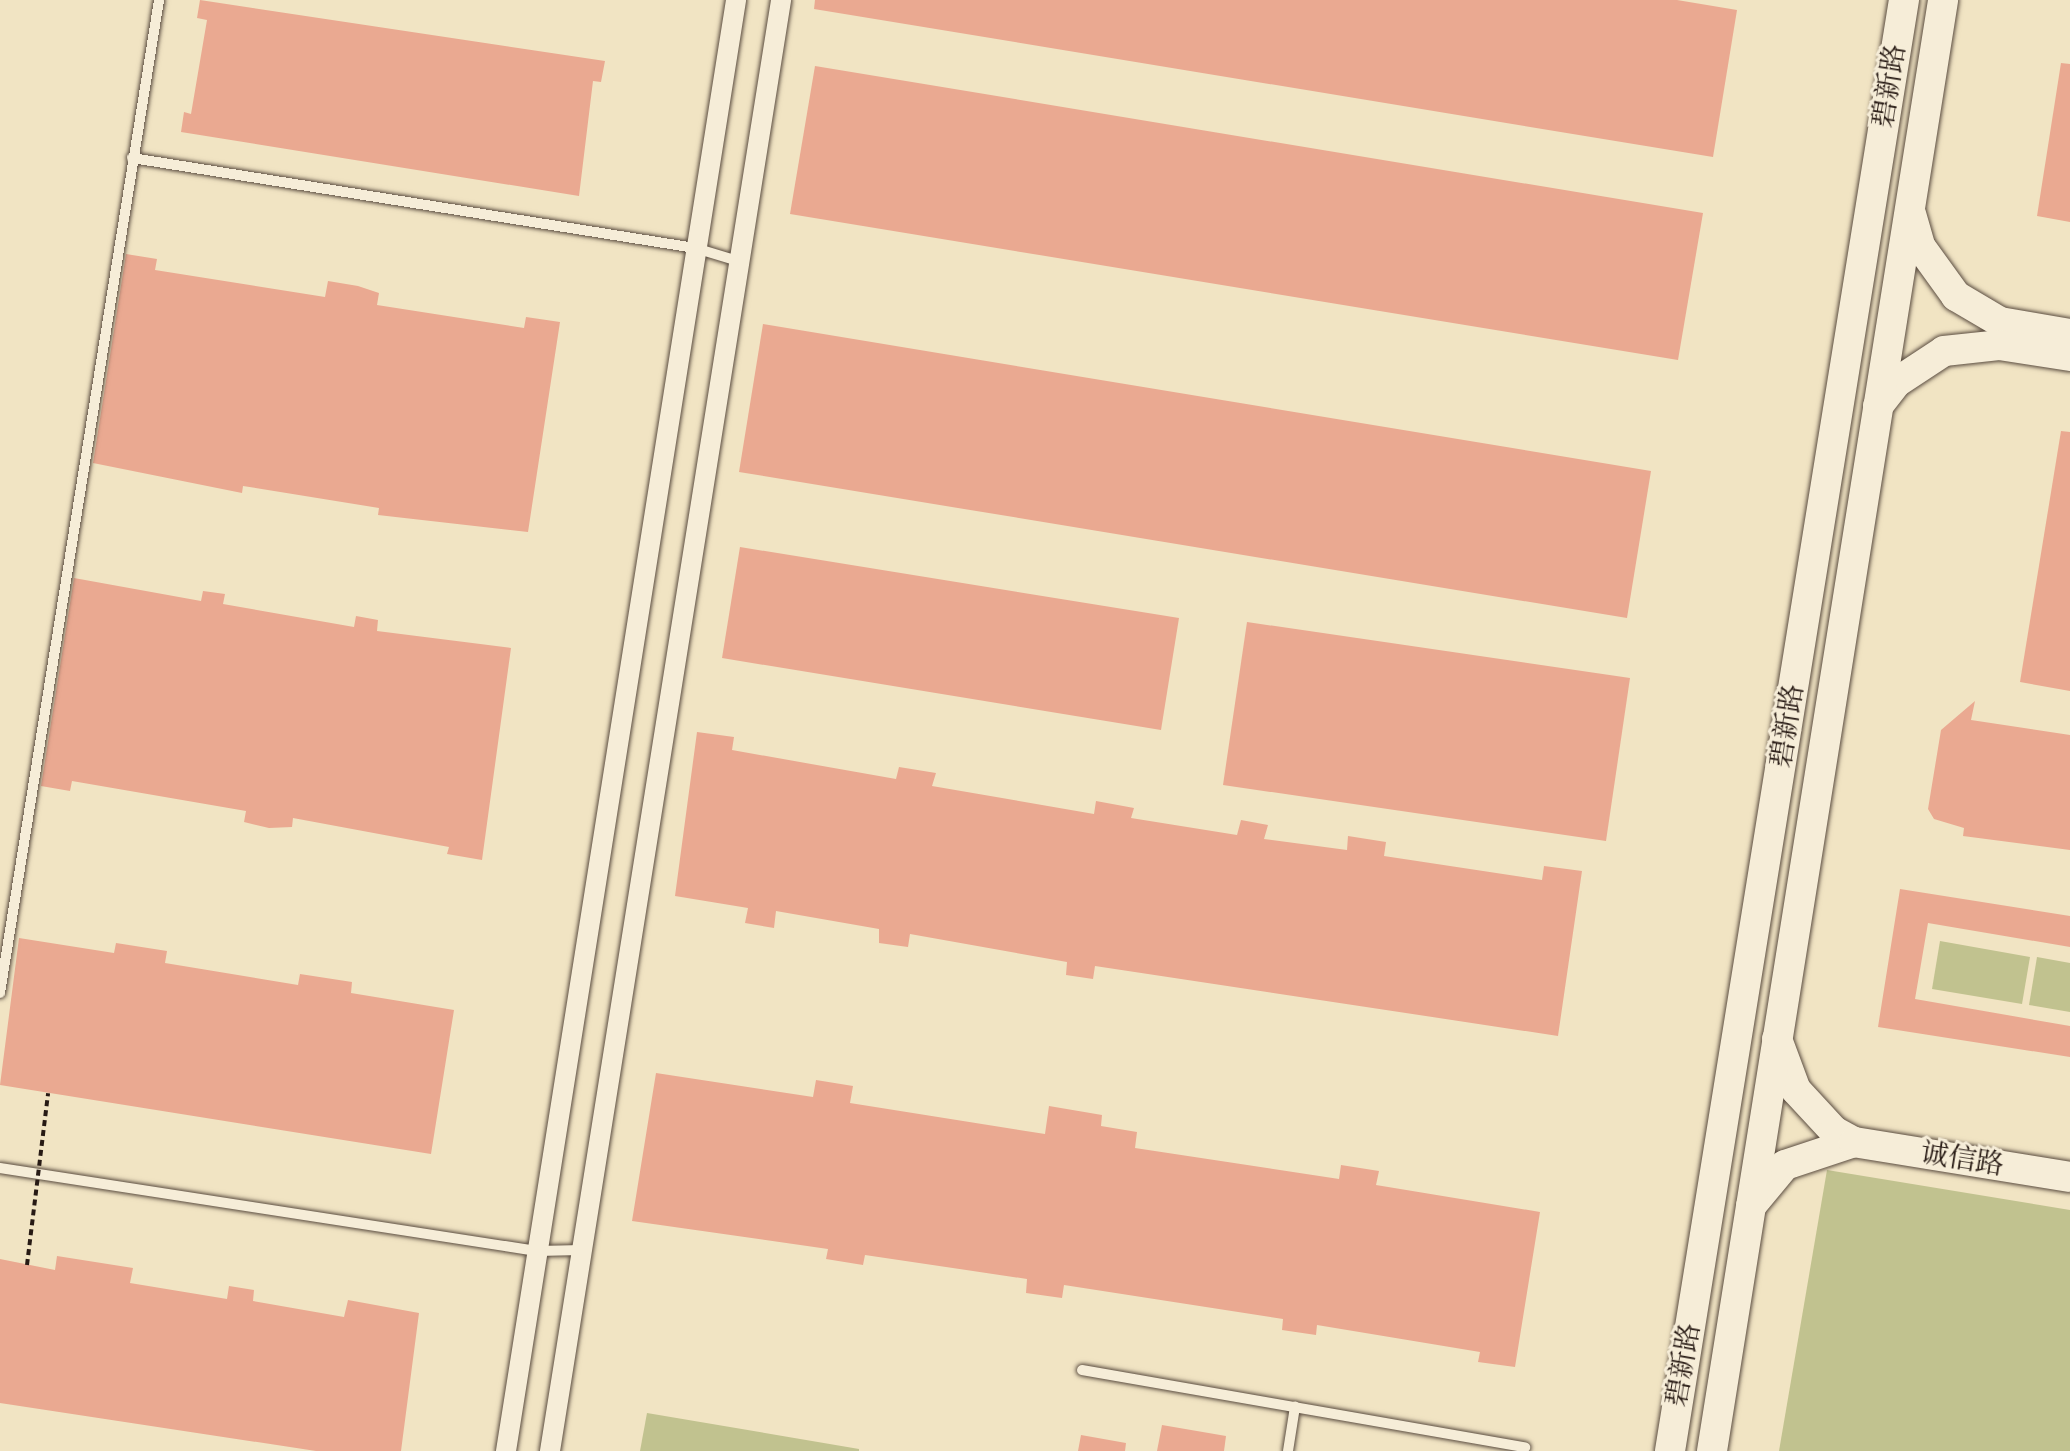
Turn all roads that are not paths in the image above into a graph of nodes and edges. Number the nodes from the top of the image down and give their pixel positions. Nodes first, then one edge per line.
1 (159, 0) edge
2 (736, 0) edge
3 (781, 0) edge
4 (1904, 0) edge
5 (1943, 0) edge
6 (132, 158) junction
7 (1909, 207) junction
8 (695, 248) junction
9 (738, 261) junction
10 (2070, 334) edge
11 (2070, 356) edge
12 (1877, 407) junction
13 (0, 993) edge
14 (1776, 1033) junction
15 (1854, 1142) junction
16 (0, 1168) edge
17 (2070, 1177) edge
18 (1748, 1209) junction
19 (582, 1250) junction
20 (537, 1251) junction
21 (1082, 1370) dead end
22 (1295, 1407) junction
23 (1525, 1447) dead end
24 (506, 1451) edge
25 (550, 1451) edge
26 (1288, 1451) edge
27 (1670, 1451) edge
28 (1712, 1451) edge

1 - 6 lane
2 - 8 street
3 - 9 street
4 - 27 main road, 碧新路
5 - 7 main road, 碧新路
6 - 8 lane
6 - 13 lane
7 - 10 main road
7 - 12 main road, 碧新路
8 - 9 lane
8 - 20 street
9 - 19 street
11 - 12 main road
12 - 14 main road, 碧新路
14 - 15 main road, 诚信路
14 - 18 main road, 碧新路
15 - 17 main road, 诚信路
15 - 18 main road, 诚信路
16 - 20 lane
18 - 28 main road, 碧新路
19 - 20 lane
19 - 25 street
20 - 24 street
21 - 22 lane
22 - 23 lane
22 - 26 lane

